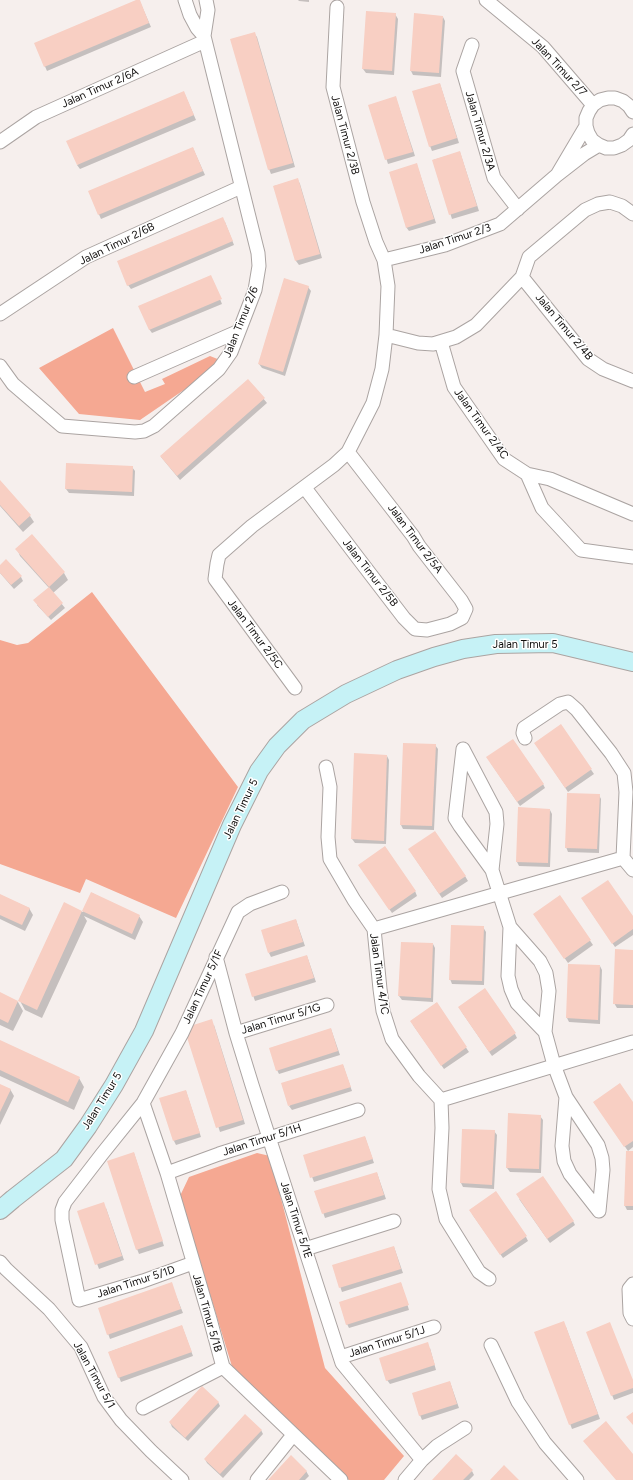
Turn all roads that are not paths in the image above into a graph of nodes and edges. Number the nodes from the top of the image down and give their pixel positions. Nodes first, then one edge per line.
1 (185, 0) edge
2 (206, 0) edge
3 (486, 0) edge
4 (337, 7) dead end
5 (204, 39) junction
6 (472, 45) dead end
7 (594, 105) junction
8 (632, 107) edge
9 (586, 126) junction
10 (632, 140) edge
11 (0, 142) edge
12 (599, 145) junction
13 (557, 175) junction
14 (241, 187) junction
15 (518, 209) junction
16 (633, 214) edge
17 (384, 260) junction
18 (522, 277) junction
19 (0, 314) edge
20 (239, 331) junction
21 (386, 335) junction
22 (441, 342) junction
23 (0, 366) edge
24 (134, 377) dead end
25 (633, 381) edge
26 (348, 452) junction
27 (527, 474) junction
28 (305, 488) junction
29 (633, 514) edge
30 (633, 557) edge
31 (450, 624) joint
32 (633, 662) edge
33 (295, 688) dead end
34 (525, 738) dead end
35 (326, 767) dead end
36 (623, 858) junction
37 (492, 870) junction
38 (633, 870) edge
39 (282, 892) dead end
40 (499, 893) junction
41 (510, 927) junction
42 (374, 929) junction
43 (216, 957) junction
44 (327, 1005) dead end
45 (545, 1032) junction
46 (236, 1033) junction
47 (633, 1042) edge
48 (554, 1065) junction
49 (566, 1097) junction
50 (441, 1100) junction
51 (144, 1103) junction
52 (358, 1110) dead end
53 (269, 1138) junction
54 (167, 1173) junction
55 (4, 1203) edge
56 (394, 1221) dead end
57 (305, 1249) junction
58 (193, 1263) junction
59 (2, 1266) edge
60 (489, 1280) dead end
61 (633, 1284) edge
62 (79, 1300) joint
63 (633, 1318) edge
64 (434, 1327) dead end
65 (490, 1345) dead end
66 (340, 1357) junction
67 (223, 1367) junction
68 (143, 1408) dead end
69 (465, 1428) dead end
70 (293, 1435) junction
71 (422, 1460) junction
72 (182, 1480) edge
73 (256, 1480) edge
74 (342, 1480) edge
75 (405, 1480) edge
76 (577, 1480) edge

1 - 5 street
2 - 5 street
3 - 7 street, Jalan Timur 2/7
4 - 17 street, Jalan Timur 2/3B
5 - 11 street, Jalan Timur 2/6A
5 - 14 street, Jalan Timur 2/6
6 - 15 street, Jalan Timur 2/3A
7 - 8 street
7 - 9 street
9 - 12 street
9 - 13 street
10 - 12 street
12 - 13 street, Jalan Timur 2/3
13 - 15 street, Jalan Timur 2/3
14 - 19 street, Jalan Timur 2/6B
14 - 20 street, Jalan Timur 2/6
15 - 17 street, Jalan Timur 2/3
16 - 18 street
17 - 21 street, Jalan Timur 2/3B
18 - 22 street
18 - 25 street, Jalan Timur 2/4B
20 - 23 street, Jalan Timur 2/6
20 - 24 street
21 - 22 street
21 - 26 street, Jalan Timur 2/3B
22 - 27 street, Jalan Timur 2/4C
26 - 28 street
26 - 31 street, Jalan Timur 2/5A
27 - 29 street, Jalan Timur 2/4C
27 - 30 street
28 - 31 street, Jalan Timur 2/5B
28 - 33 street, Jalan Timur 2/5C
32 - 55 street, Jalan Timur 5
34 - 36 street
35 - 42 street, Jalan Timur 4/1C
36 - 38 street
36 - 40 street
37 - 37 street
37 - 40 street
39 - 43 street, Jalan Timur 5/1F
40 - 41 street
40 - 42 street
41 - 45 street
41 - 45 street
42 - 50 street, Jalan Timur 4/1C
43 - 46 street, Jalan Timur 5/1E
43 - 51 street, Jalan Timur 5/1F
44 - 46 street, Jalan Timur 5/1G
45 - 48 street
46 - 53 street, Jalan Timur 5/1E
47 - 48 street
48 - 49 street
48 - 50 street
49 - 49 street
50 - 60 street
51 - 54 street, Jalan Timur 5/1B
51 - 62 street, Jalan Timur 5/1F
52 - 53 street, Jalan Timur 5/1H
53 - 54 street, Jalan Timur 5/1H
53 - 57 street, Jalan Timur 5/1E
54 - 58 street, Jalan Timur 5/1B
56 - 57 street
57 - 66 street, Jalan Timur 5/1E
58 - 62 street, Jalan Timur 5/1D
58 - 67 street, Jalan Timur 5/1B
59 - 72 street, Jalan Timur 5/1
61 - 63 street
64 - 66 street, Jalan Timur 5/1J
65 - 76 street
66 - 71 street, Jalan Timur 5/1E
67 - 68 street
67 - 70 street, Jalan Timur 5/1B
69 - 71 street
70 - 73 street
70 - 74 street, Jalan Timur 5/1B
71 - 75 street

